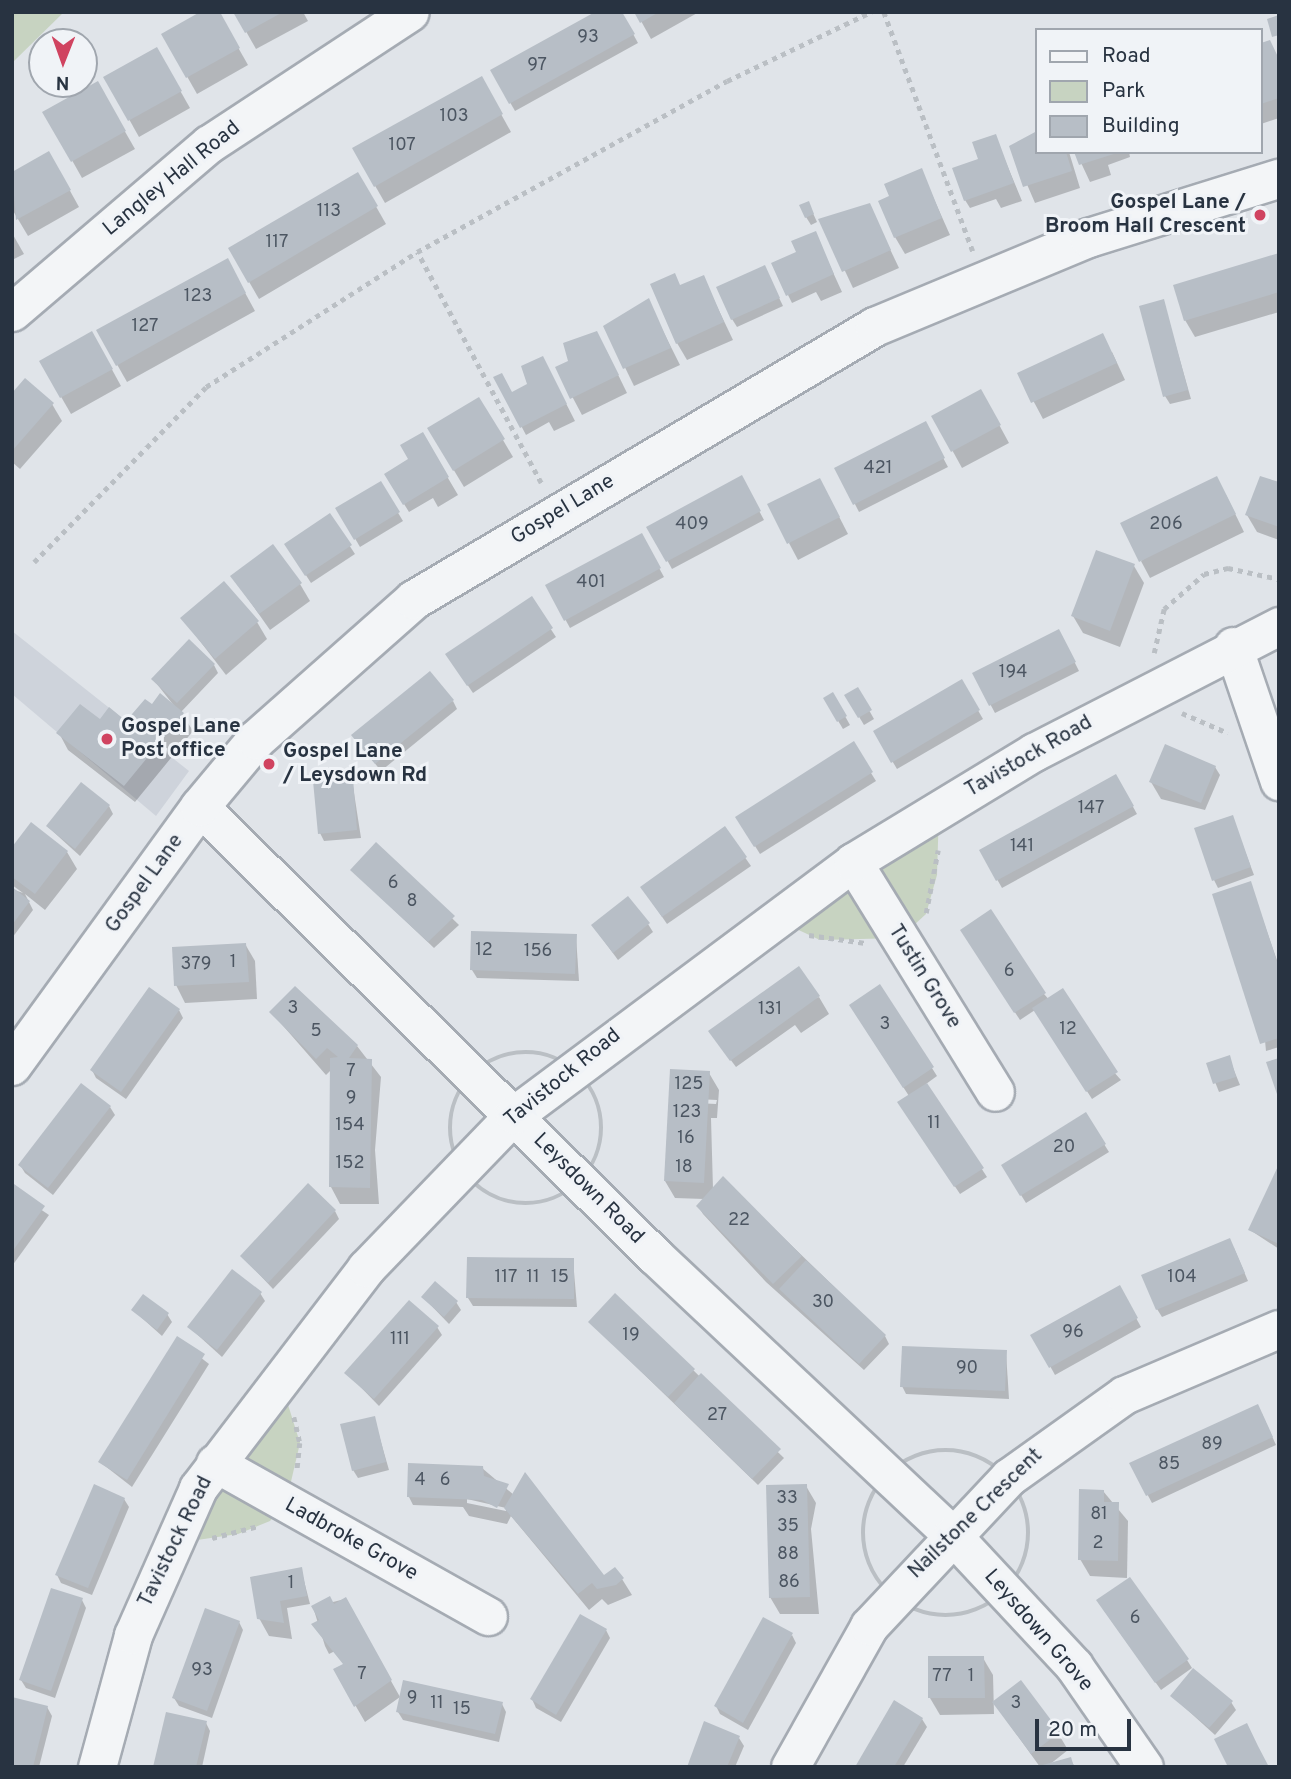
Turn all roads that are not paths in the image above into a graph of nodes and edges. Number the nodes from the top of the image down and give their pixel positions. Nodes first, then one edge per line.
1 (410, 12) edge
2 (1279, 179) edge
3 (12, 312) edge
4 (1279, 626) edge
5 (1234, 646) junction
6 (1279, 781) edge
7 (200, 807) junction
8 (853, 862) junction
9 (12, 1066) edge
10 (995, 1092) dead end
11 (514, 1115) junction
12 (1279, 1329) edge
13 (215, 1463) junction
14 (952, 1535) junction
15 (488, 1616) dead end
16 (97, 1767) edge
17 (790, 1767) edge
18 (1144, 1767) edge

1 - 3 street, Langley Hall Road
2 - 7 street, Gospel Lane
4 - 5 street, Tavistock Road
5 - 6 street
5 - 8 street, Tavistock Road
7 - 9 street, Gospel Lane
7 - 11 street, Leysdown Road
8 - 10 street, Tustin Grove
8 - 11 street, Tavistock Road
11 - 13 street, Tavistock Road
11 - 14 street, Leysdown Road
12 - 14 street, Nailstone Crescent
13 - 15 street, Ladbroke Grove
13 - 16 street, Tavistock Road
14 - 17 street, Nailstone Crescent
14 - 18 street, Leysdown Grove

